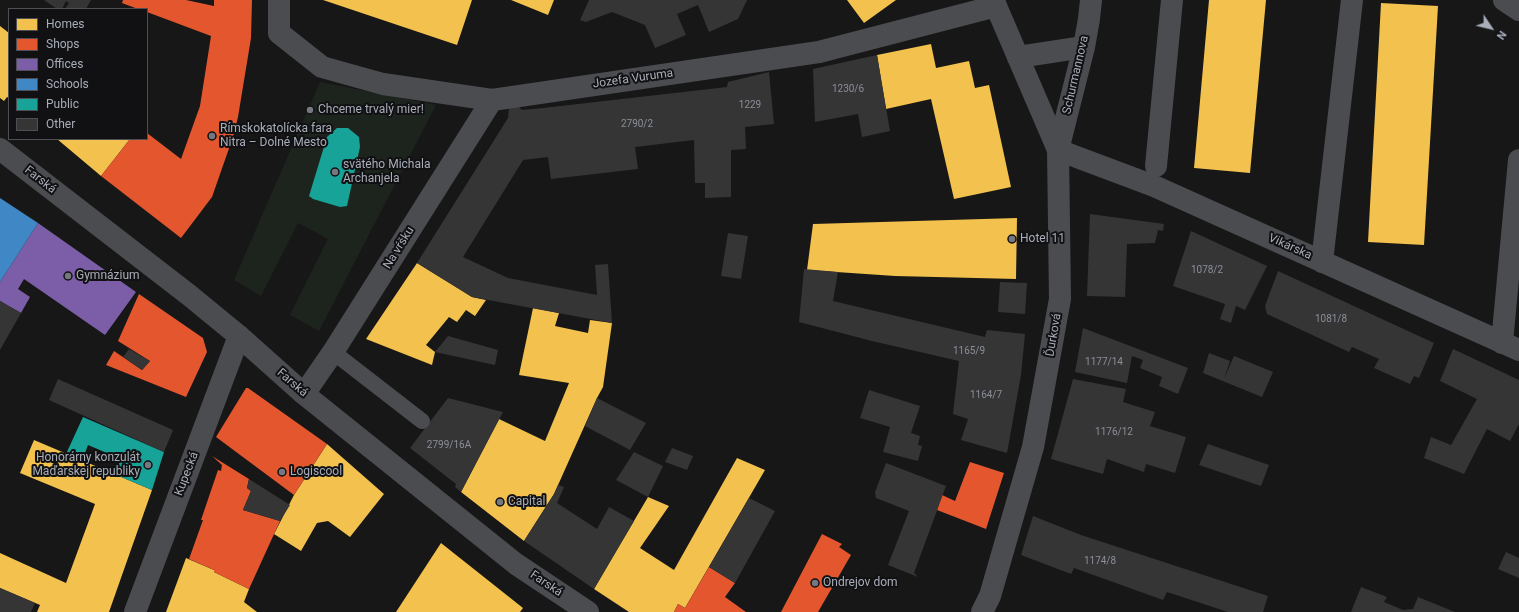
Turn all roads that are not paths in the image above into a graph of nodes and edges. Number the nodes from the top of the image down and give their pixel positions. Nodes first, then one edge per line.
1 (278, 0) edge
2 (1091, 0) edge
3 (1172, 0) edge
4 (1352, 0) edge
5 (1504, 0) edge
6 (994, 3) edge
7 (1519, 10) edge
8 (1084, 47) junction
9 (1018, 57) junction
10 (492, 100) junction
11 (0, 149) edge
12 (1058, 150) junction
13 (1519, 160) edge
14 (1156, 166) dead end
15 (1322, 262) junction
16 (239, 336) junction
17 (1511, 347) edge
18 (333, 352) junction
19 (304, 394) junction
20 (422, 421) dead end
21 (135, 612) edge
22 (588, 612) edge
23 (982, 612) edge

1 - 10 street, Jozefa Vuruma
2 - 8 street, Schurmannova
3 - 14 street
4 - 15 street
5 - 7 street
6 - 9 street, Ďurková
6 - 10 street, Jozefa Vuruma
8 - 9 street
8 - 12 street, Schurmannova
9 - 12 street, Ďurková
10 - 18 street, Na vŕšku
11 - 16 street, Farská
12 - 15 street, Vikárska
12 - 23 street, Ďurková
13 - 17 street
15 - 17 street, Vikárska
16 - 19 street, Farská
16 - 21 street, Kupecká
18 - 19 street, Na vŕšku
18 - 20 lane
19 - 22 street, Farská

